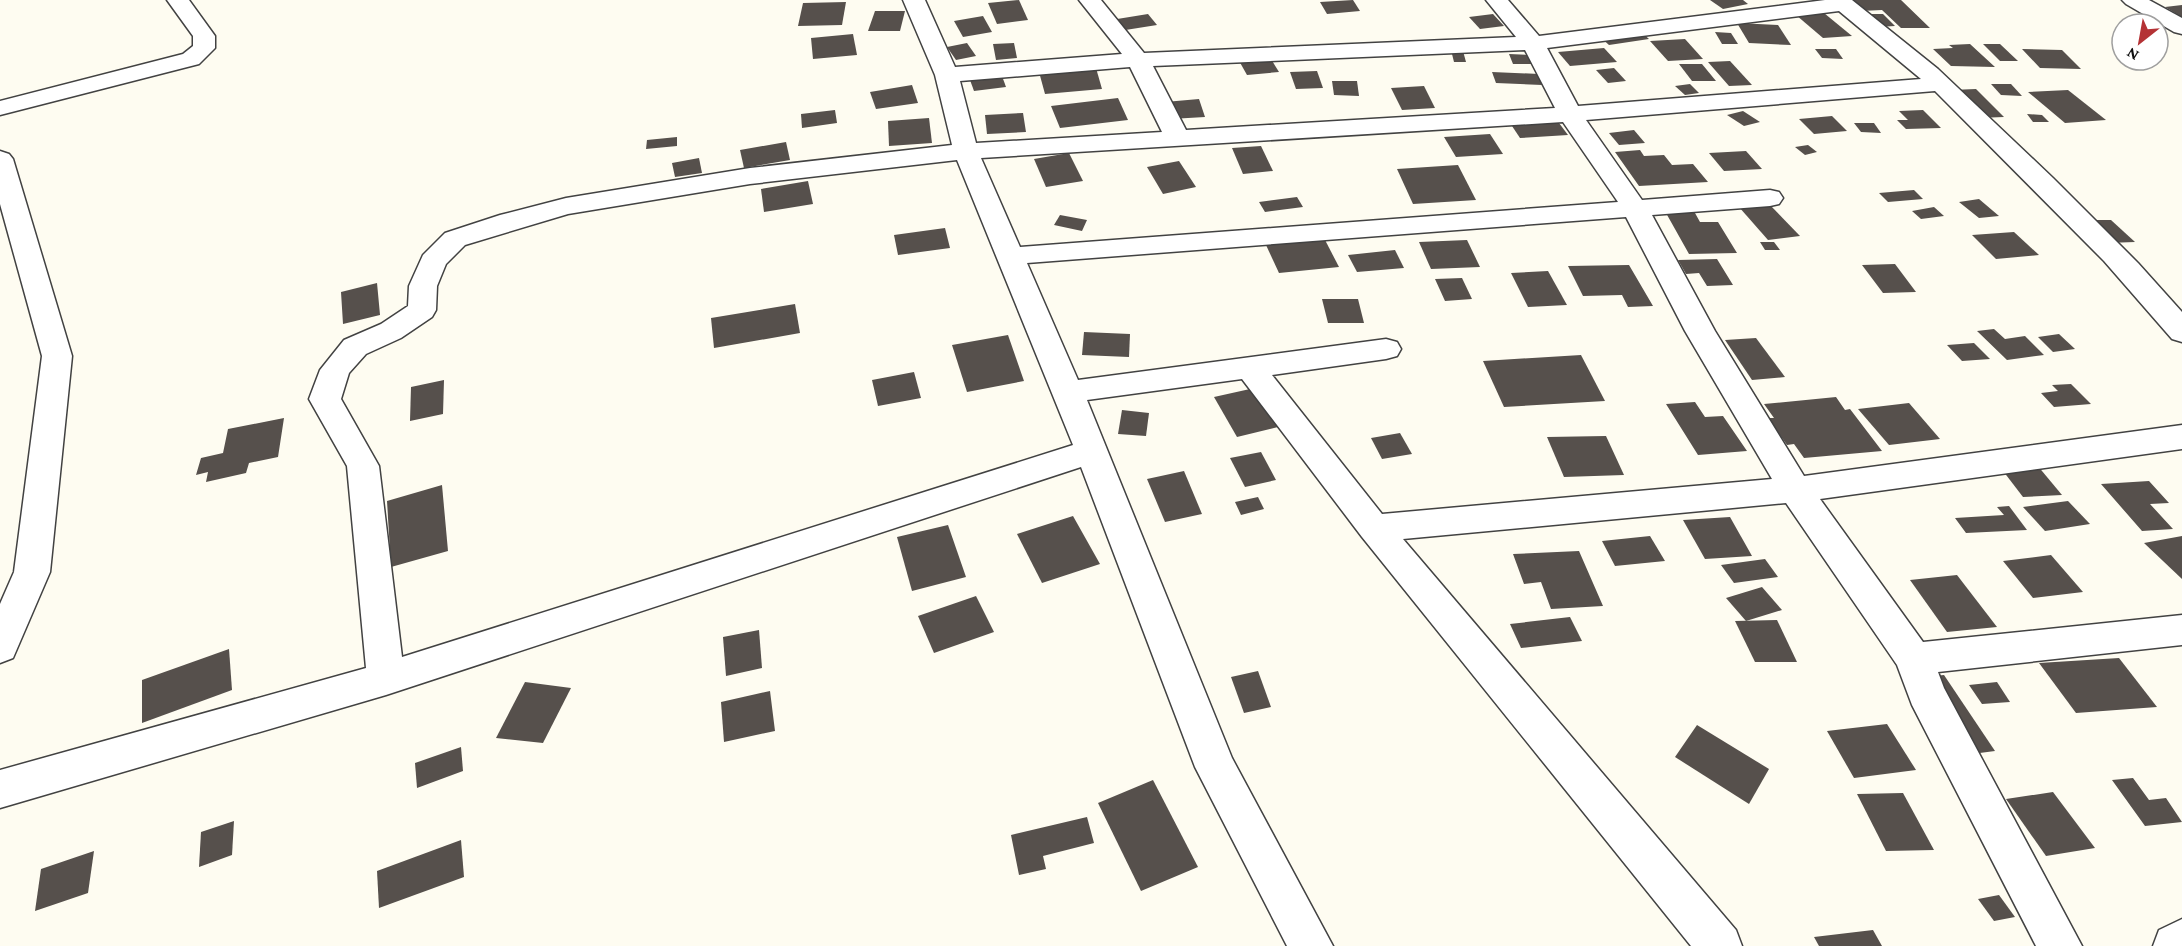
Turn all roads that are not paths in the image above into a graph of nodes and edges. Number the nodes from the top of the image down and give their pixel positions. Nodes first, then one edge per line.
1 (178, 0) edge
2 (914, 0) edge
3 (1090, 0) edge
4 (1497, 0) edge
5 (2133, 0) edge
6 (1841, 2) edge
7 (2182, 27) edge
8 (1533, 43) junction
9 (1138, 60) junction
10 (947, 75) junction
11 (1941, 84) junction
12 (0, 108) edge
13 (1570, 114) junction
14 (1177, 137) junction
15 (966, 151) junction
16 (0, 159) edge
17 (1770, 198) dead end
18 (1635, 208) junction
19 (1012, 256) junction
20 (2182, 332) edge
21 (1386, 349) dead end
22 (1249, 366) junction
23 (1068, 392) junction
24 (2182, 437) edge
25 (1090, 452) junction
26 (1795, 490) junction
27 (1374, 528) junction
28 (2182, 630) edge
29 (0, 647) edge
30 (1914, 659) junction
31 (386, 679) junction
32 (0, 789) edge
33 (2182, 941) edge
34 (1311, 946) edge
35 (1720, 946) edge
36 (2060, 946) edge
37 (2175, 946) edge

1 - 12 street
2 - 10 street
3 - 9 street
4 - 8 street
5 - 7 street
6 - 8 street
6 - 11 street
8 - 9 street
8 - 13 street
9 - 10 street
9 - 14 street
10 - 15 street
11 - 13 street
11 - 20 street
13 - 14 street
13 - 18 street
14 - 15 street
15 - 19 street
15 - 31 street
16 - 29 street
17 - 18 street
18 - 19 street
18 - 26 street
19 - 23 street
21 - 22 street
22 - 23 street
22 - 27 street
23 - 25 street
24 - 26 street
25 - 31 street
25 - 34 street
26 - 27 street
26 - 30 street
27 - 35 street
28 - 30 street
30 - 36 street
31 - 32 street
33 - 37 street

